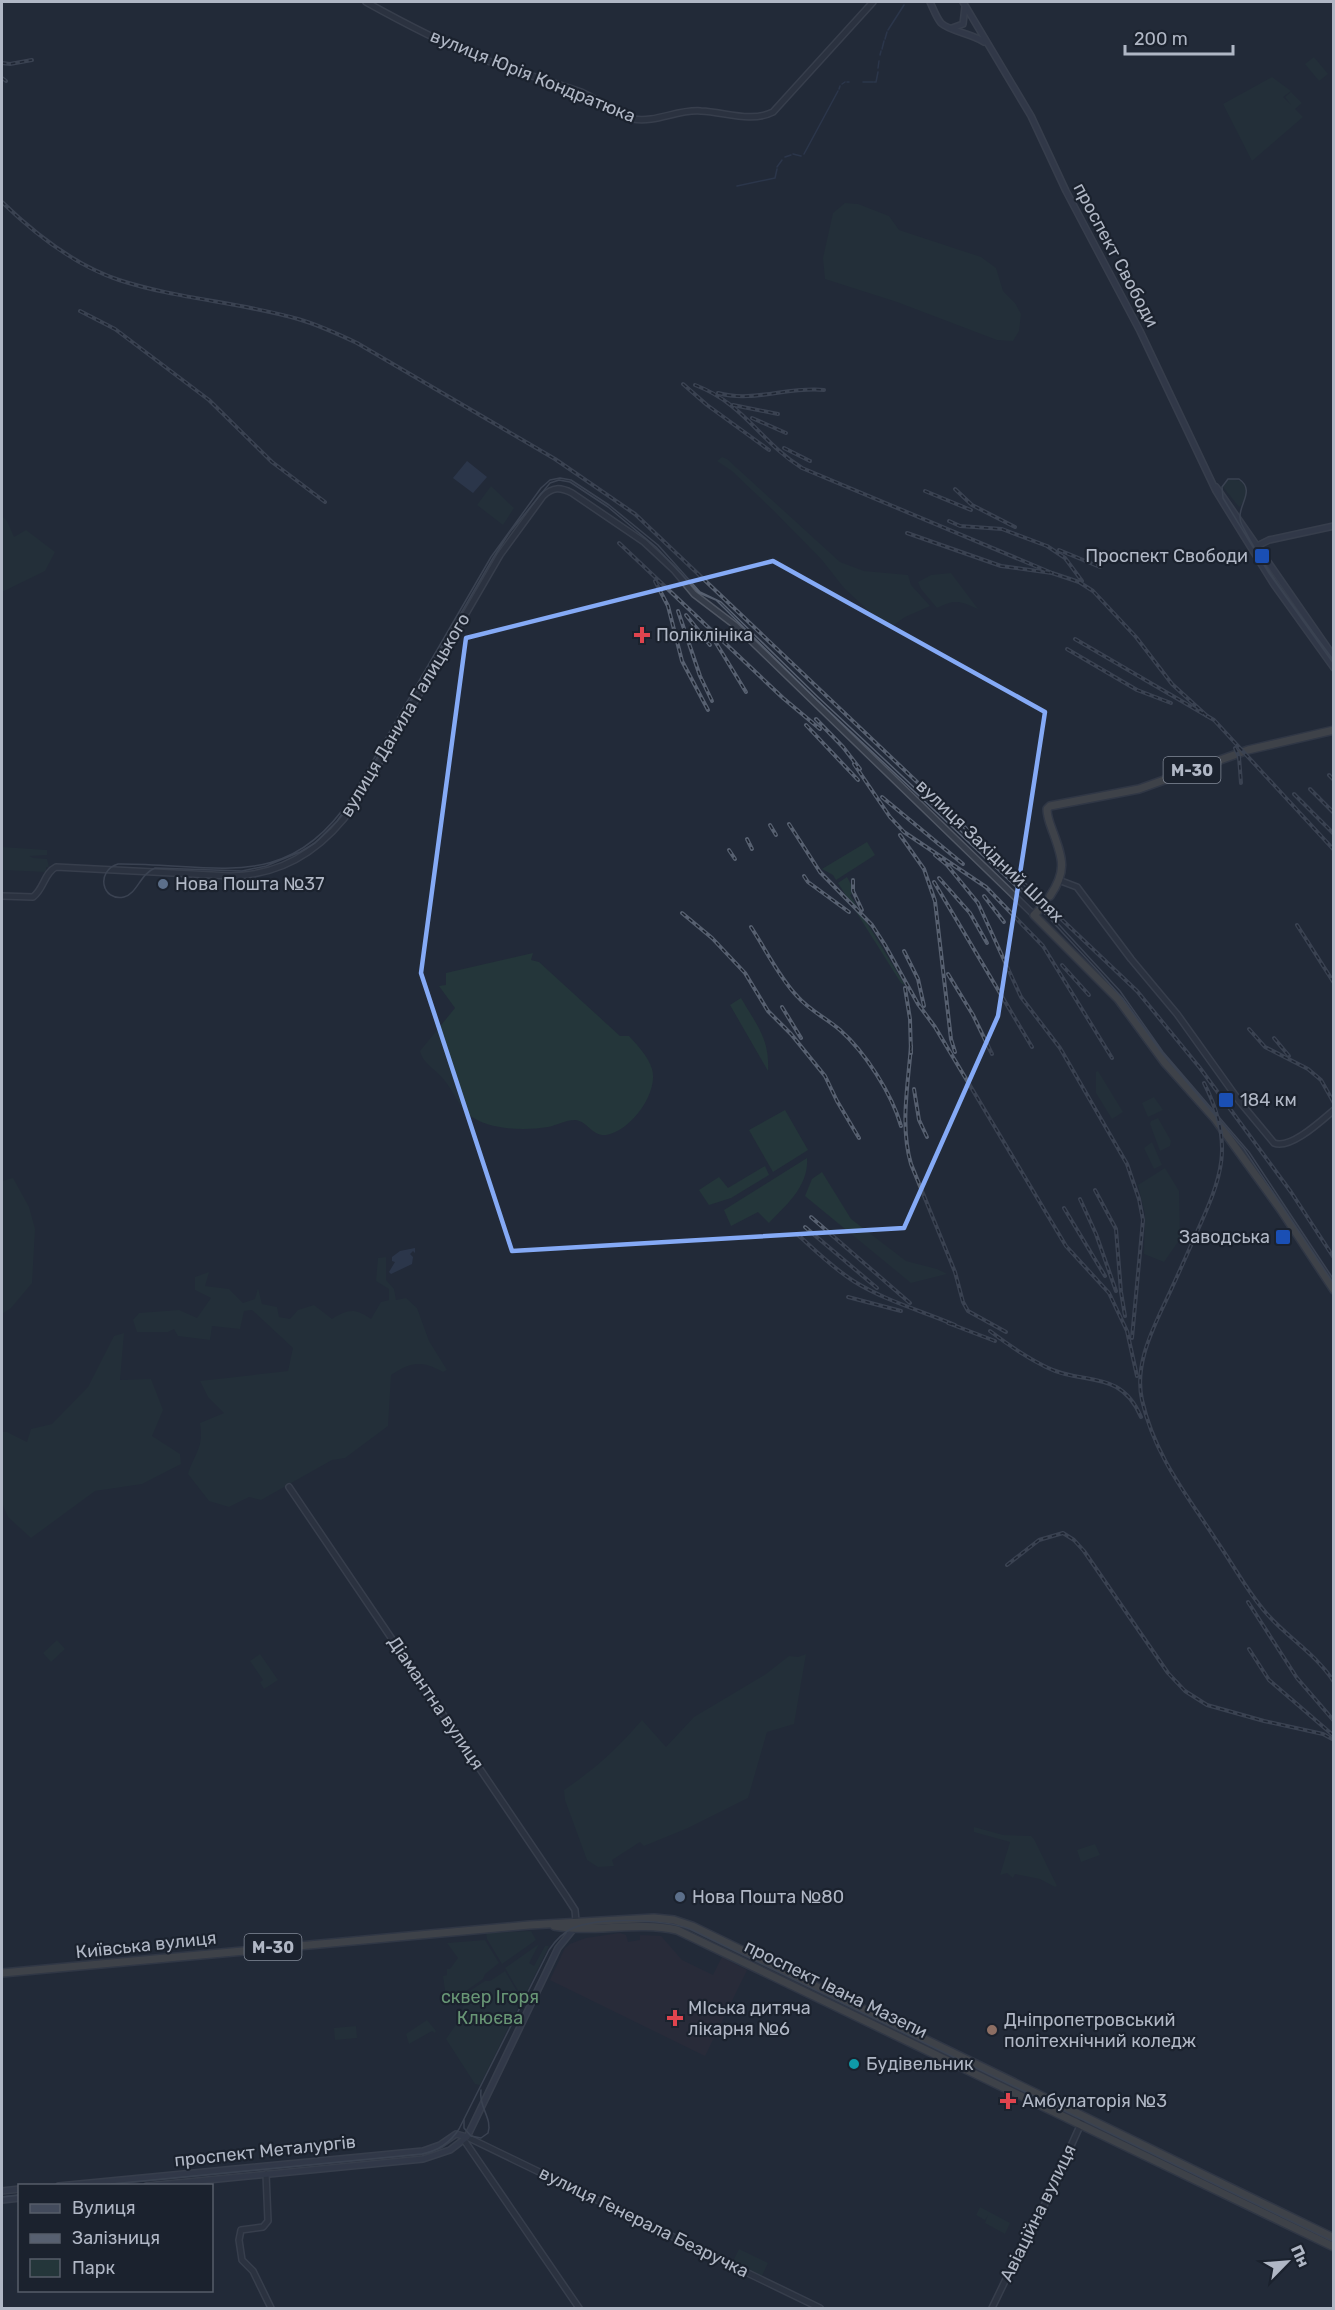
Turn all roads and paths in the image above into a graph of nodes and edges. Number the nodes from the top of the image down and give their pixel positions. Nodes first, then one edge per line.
1 (366, 2) edge
2 (873, 2) edge
3 (930, 2) edge
4 (964, 4) edge
5 (950, 28) junction
6 (988, 45) junction
7 (566, 490) joint
8 (1334, 526) edge
9 (1254, 548) junction
10 (1334, 657) edge
11 (1334, 668) edge
12 (1334, 730) edge
13 (1061, 881) junction
14 (2, 896) edge
15 (1050, 896) tunnel mouth
16 (1037, 912) joint
17 (1334, 1110) edge
18 (1334, 1290) edge
19 (289, 1487) dead end
20 (576, 1926) junction
21 (2, 1973) edge
22 (1082, 2121) junction
23 (466, 2139) junction
24 (266, 2174) junction
25 (80, 2184) edge
26 (167, 2184) edge
27 (18, 2189) edge
28 (2, 2191) edge
29 (18, 2198) edge
30 (2, 2200) edge
31 (1334, 2238) edge
32 (1334, 2247) edge
33 (272, 2308) edge
34 (579, 2308) edge
35 (820, 2308) edge
36 (992, 2308) edge

1 - 2 street, вулиця Юрія Кондратюка
3 - 5 main road
4 - 5 main road
4 - 6 main road, проспект Свободи
5 - 6 main road
6 - 9 main road, проспект Свободи
7 - 14 street, вулиця Данила Галицького
7 - 16 street, вулиця Західний Шлях
8 - 9 main road
9 - 10 main road, проспект Свободи
9 - 11 main road, проспект Свободи
12 - 13 highway, М-30
13 - 15 highway
13 - 17 street
16 - 18 highway, вулиця Західний Шлях
19 - 20 street, Діамантна вулиця
20 - 21 highway, Київська вулиця / М-30
20 - 22 highway, проспект Івана Мазепи / М-30
20 - 23 main road
22 - 31 highway, проспект Івана Мазепи / М-30
22 - 32 highway, проспект Івана Мазепи / М-30
22 - 36 street, Авіаційна вулиця
23 - 24 main road, проспект Металургів
23 - 25 main road, проспект Металургів
23 - 34 street
23 - 35 street, вулиця Генерала Безручка
24 - 26 main road, проспект Металургів
24 - 33 street
27 - 28 main road
29 - 30 main road

